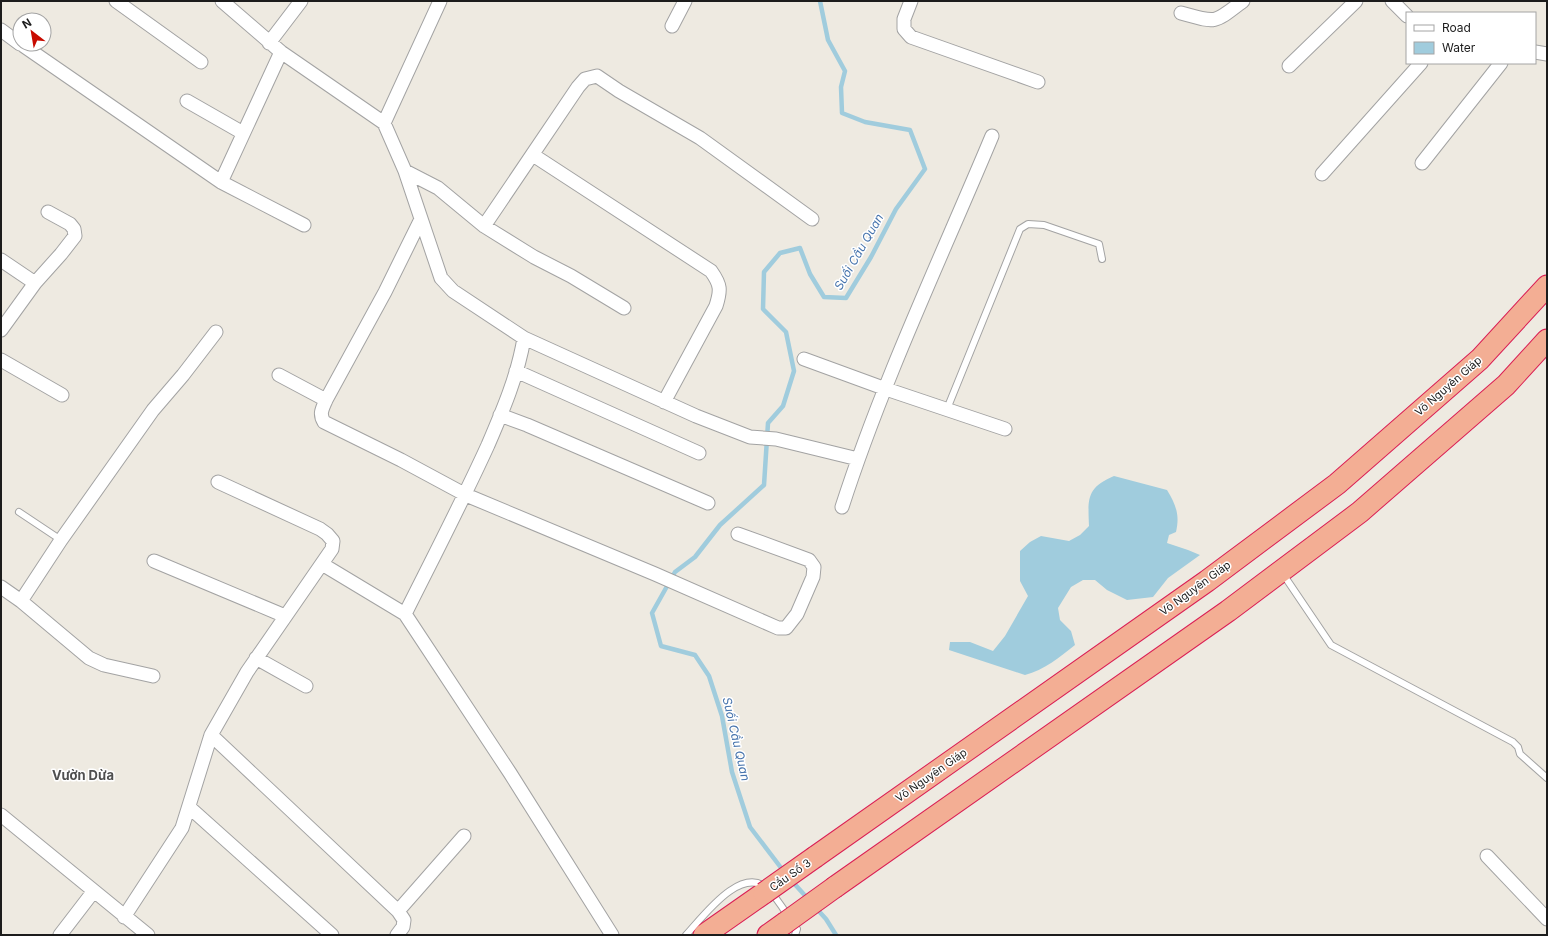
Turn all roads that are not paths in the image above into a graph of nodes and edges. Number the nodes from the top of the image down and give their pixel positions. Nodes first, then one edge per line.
1 (116, 1) edge
2 (222, 1) edge
3 (301, 1) edge
4 (440, 1) edge
5 (685, 1) edge
6 (912, 1) edge
7 (1243, 1) edge
8 (1356, 1) edge
9 (1392, 1) edge
10 (1180, 13) dead end
11 (1406, 15) edge
12 (672, 26) dead end
13 (1, 30) edge
14 (12, 38) edge
15 (269, 43) junction
16 (32, 52) edge
17 (281, 52) junction
18 (1536, 52) edge
19 (1547, 54) edge
20 (201, 62) dead end
21 (1420, 64) edge
22 (1500, 64) edge
23 (1289, 66) dead end
24 (1038, 82) dead end
25 (187, 101) dead end
26 (384, 123) junction
27 (243, 133) junction
28 (992, 136) dead end
29 (533, 155) junction
30 (1422, 163) dead end
31 (405, 171) junction
32 (1322, 174) dead end
33 (221, 182) junction
34 (48, 212) dead end
35 (421, 219) junction
36 (812, 219) dead end
37 (304, 225) dead end
38 (484, 226) junction
39 (1102, 259) dead end
40 (1, 260) edge
41 (36, 283) junction
42 (1547, 286) edge
43 (624, 308) dead end
44 (1, 330) edge
45 (216, 332) dead end
46 (524, 338) junction
47 (1547, 340) edge
48 (804, 359) dead end
49 (1, 360) edge
50 (516, 371) junction
51 (279, 375) dead end
52 (886, 389) junction
53 (62, 395) dead end
54 (326, 400) junction
55 (664, 402) junction
56 (948, 410) junction
57 (500, 415) junction
58 (1005, 429) dead end
59 (699, 453) dead end
60 (858, 459) junction
61 (218, 482) dead end
62 (466, 495) junction
63 (708, 503) dead end
64 (842, 506) dead end
65 (19, 512) dead end
66 (738, 534) dead end
67 (61, 540) junction
68 (154, 561) dead end
69 (322, 564) junction
70 (1281, 571) junction
71 (1, 586) edge
72 (21, 601) junction
73 (405, 614) junction
74 (285, 616) junction
75 (256, 658) junction
76 (153, 676) dead end
77 (306, 686) dead end
78 (211, 735) junction
79 (1547, 778) edge
80 (189, 807) junction
81 (1, 815) edge
82 (464, 836) dead end
83 (1487, 856) dead end
84 (815, 857) joint
85 (93, 892) junction
86 (398, 911) junction
87 (124, 917) junction
88 (1547, 919) edge
89 (790, 929) edge
90 (60, 935) edge
91 (148, 935) edge
92 (332, 935) edge
93 (397, 935) edge
94 (612, 935) edge
95 (686, 935) edge
96 (704, 935) edge
97 (768, 935) edge

1 - 20 street
2 - 15 street
3 - 15 street
4 - 26 street
5 - 12 street
6 - 24 street
7 - 10 street
8 - 23 street
9 - 11 street
13 - 14 street
15 - 17 street
16 - 33 street
17 - 26 street
17 - 27 street
18 - 19 street
21 - 32 street
22 - 30 street
25 - 27 street
26 - 31 street
27 - 33 street
28 - 52 street
29 - 36 street
29 - 38 street
29 - 55 street
31 - 35 street
31 - 38 street
33 - 37 street
34 - 41 street
35 - 46 street
35 - 54 street
38 - 43 street
39 - 56 lane
40 - 41 street
41 - 44 street
42 - 84 highway, Võ Nguyên Giáp
45 - 67 street
46 - 50 street
46 - 55 street
47 - 70 highway
48 - 52 street
49 - 53 street
50 - 57 street
50 - 59 street
51 - 54 street
52 - 56 street
52 - 60 street
54 - 62 street
55 - 60 street
56 - 58 street
57 - 62 street
57 - 63 street
60 - 64 street
61 - 69 street
62 - 66 street
62 - 73 street
65 - 67 lane
67 - 72 street
68 - 74 street
69 - 73 street
69 - 74 street
70 - 79 lane
70 - 89 highway, bridge
71 - 72 street
72 - 76 street
73 - 94 street
74 - 75 street
75 - 77 street
75 - 78 street
78 - 80 street
78 - 86 street
80 - 87 street
80 - 92 street
81 - 85 street
82 - 86 street
83 - 88 street
84 - 96 highway, Cầu Số 3, bridge
85 - 87 street
85 - 90 street
86 - 93 street
87 - 91 street
89 - 95 lane
89 - 97 highway

